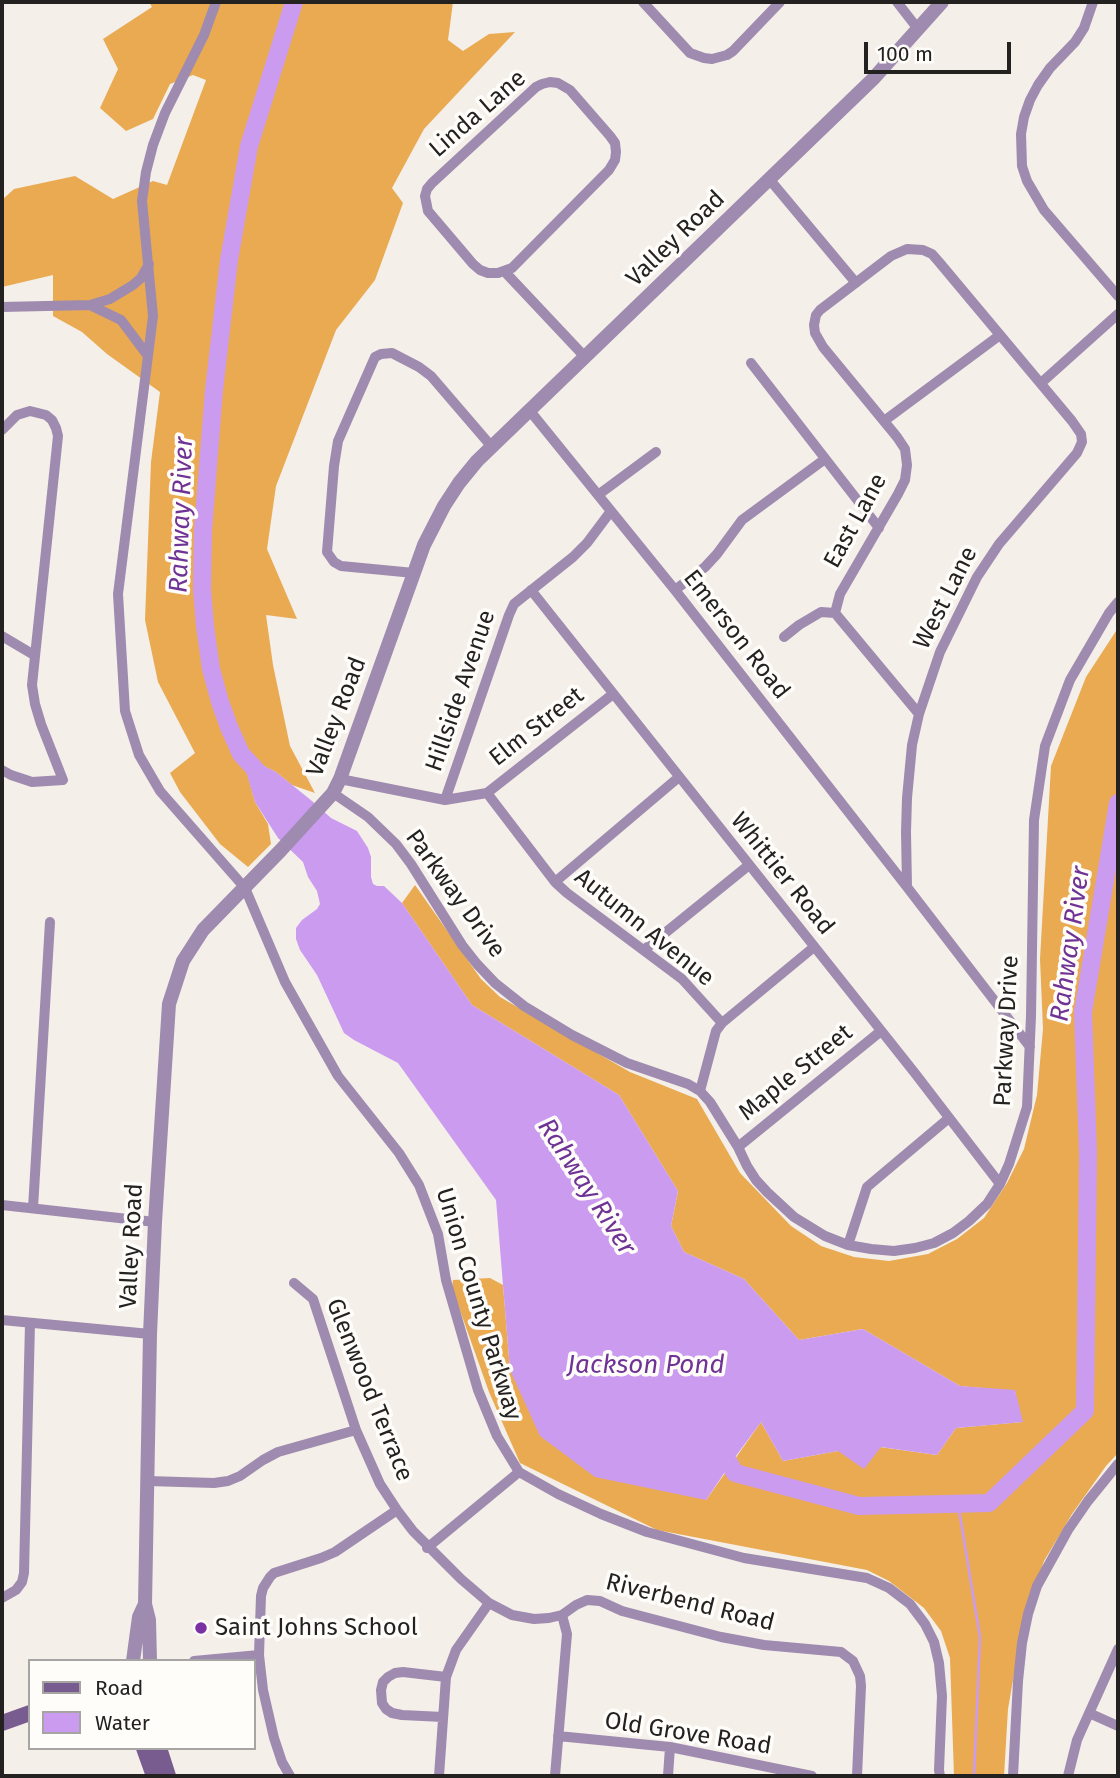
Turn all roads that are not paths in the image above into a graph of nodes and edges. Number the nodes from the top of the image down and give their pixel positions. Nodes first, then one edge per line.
1 (216, 2) edge
2 (643, 2) edge
3 (780, 2) edge
4 (897, 2) edge
5 (943, 2) edge
6 (1093, 2) edge
7 (918, 29) junction
8 (770, 180) junction
9 (149, 264) junction
10 (505, 272) junction
11 (856, 283) junction
12 (1118, 296) edge
13 (90, 305) junction
14 (2, 307) edge
15 (1118, 314) edge
16 (1000, 335) junction
17 (148, 356) junction
18 (585, 357) junction
19 (751, 363) dead end
20 (1041, 383) junction
21 (530, 411) junction
22 (884, 421) junction
23 (2, 430) edge
24 (492, 447) junction
25 (656, 452) dead end
26 (825, 459) junction
27 (598, 495) junction
28 (611, 511) junction
29 (878, 528) junction
30 (414, 573) junction
31 (531, 590) junction
32 (675, 590) junction
33 (1118, 602) edge
34 (835, 613) junction
35 (2, 636) edge
36 (784, 637) dead end
37 (34, 655) junction
38 (613, 694) junction
39 (919, 714) junction
40 (2, 770) edge
41 (679, 777) junction
42 (340, 779) junction
43 (487, 793) junction
44 (329, 798) junction
45 (445, 800) junction
46 (748, 865) junction
47 (555, 882) junction
48 (907, 887) junction
49 (245, 888) junction
50 (50, 922) dead end
51 (814, 947) junction
52 (644, 950) junction
53 (722, 1023) junction
54 (881, 1031) junction
55 (1030, 1048) junction
56 (700, 1091) junction
57 (949, 1118) junction
58 (738, 1147) junction
59 (1000, 1184) junction
60 (2, 1205) edge
61 (33, 1209) junction
62 (155, 1222) junction
63 (848, 1245) junction
64 (294, 1283) dead end
65 (2, 1320) edge
66 (30, 1323) junction
67 (150, 1334) junction
68 (356, 1430) junction
69 (1118, 1464) edge
70 (519, 1472) junction
71 (148, 1481) junction
72 (397, 1510) junction
73 (427, 1548) junction
74 (2, 1598) edge
75 (145, 1604) junction
76 (489, 1604) junction
77 (562, 1615) junction
78 (1118, 1649) edge
79 (259, 1655) junction
80 (134, 1659) edge
81 (150, 1659) edge
82 (216, 1659) edge
83 (446, 1677) junction
84 (1089, 1713) junction
85 (28, 1714) edge
86 (443, 1717) junction
87 (28, 1719) edge
88 (5, 1722) edge
89 (1118, 1727) edge
90 (558, 1736) junction
91 (670, 1747) junction
92 (145, 1750) edge
93 (160, 1750) edge
94 (152, 1773) edge
95 (783, 1774) edge
96 (168, 1776) edge
97 (290, 1776) edge
98 (439, 1776) edge
99 (555, 1776) edge
100 (668, 1776) edge
101 (812, 1776) edge
102 (858, 1776) edge
103 (940, 1776) edge
104 (1013, 1776) edge
105 (1068, 1776) edge

1 - 9 street
2 - 3 street
4 - 7 street
5 - 7 street, Valley Road
6 - 12 street
7 - 8 street, Valley Road
8 - 11 street
8 - 18 street, Valley Road
9 - 13 street
9 - 17 street
10 - 10 street, Linda Lane
10 - 18 street
11 - 16 street, West Lane
11 - 22 street, East Lane
13 - 14 street
13 - 17 street
15 - 20 street
16 - 20 street, West Lane
16 - 22 street
17 - 49 street
18 - 21 street, Valley Road
19 - 26 street
20 - 39 street, West Lane
21 - 24 street, Valley Road
21 - 27 street, Emerson Road
22 - 29 street, East Lane
23 - 37 street
24 - 30 street, Valley Road
24 - 30 street
25 - 27 street
26 - 29 street
26 - 32 street
27 - 28 street, Emerson Road
28 - 31 street, Hillside Avenue
28 - 32 street, Emerson Road
29 - 34 street, East Lane
30 - 42 street, Valley Road
31 - 38 street, Whittier Road
31 - 45 street, Hillside Avenue
32 - 48 street, Emerson Road
33 - 55 street, Parkway Drive
34 - 36 street
34 - 39 street
35 - 37 street
37 - 40 street
38 - 41 street, Whittier Road
38 - 43 street, Elm Street
39 - 48 street, West Lane
41 - 46 street, Whittier Road
41 - 47 street
42 - 44 street, Valley Road
42 - 45 street
43 - 45 street
43 - 47 street, Autumn Avenue
44 - 49 street, Valley Road
44 - 56 street, Parkway Drive
46 - 51 street, Whittier Road
46 - 52 street
47 - 52 street, Autumn Avenue
48 - 55 street
49 - 62 street, Valley Road
49 - 70 street, Union County Parkway
50 - 61 street
51 - 53 street
51 - 54 street, Whittier Road
52 - 53 street, Autumn Avenue
53 - 56 street, Autumn Avenue
54 - 57 street, Whittier Road
54 - 58 street, Maple Street
55 - 59 street, Parkway Drive
56 - 58 street, Parkway Drive
57 - 59 street, Whittier Road
57 - 63 street
58 - 63 street, Parkway Drive
59 - 63 street, Parkway Drive
60 - 61 street
61 - 62 street
62 - 67 street, Valley Road
64 - 68 street, Glenwood Terrace
65 - 66 street
66 - 67 street
66 - 74 street
67 - 71 street, Valley Road
68 - 71 street
68 - 72 street, Glenwood Terrace
69 - 104 street
70 - 73 street
70 - 103 street, Union County Parkway
71 - 75 street, Valley Road
72 - 73 street, Glenwood Terrace
72 - 79 street
73 - 76 street, Glenwood Terrace
75 - 80 street, Valley Road
75 - 81 street, Valley Road
76 - 77 street, Riverbend Road
76 - 83 street
77 - 90 street
77 - 102 street, Riverbend Road
78 - 84 street
79 - 82 street
79 - 97 street
83 - 86 street
83 - 86 street
84 - 89 street
84 - 105 street
85 - 88 main road
86 - 98 street
87 - 88 main road
90 - 91 street, Old Grove Road
90 - 99 street
91 - 95 street, Old Grove Road
91 - 100 street
92 - 94 main road
93 - 96 main road
95 - 101 street, Old Grove Road

